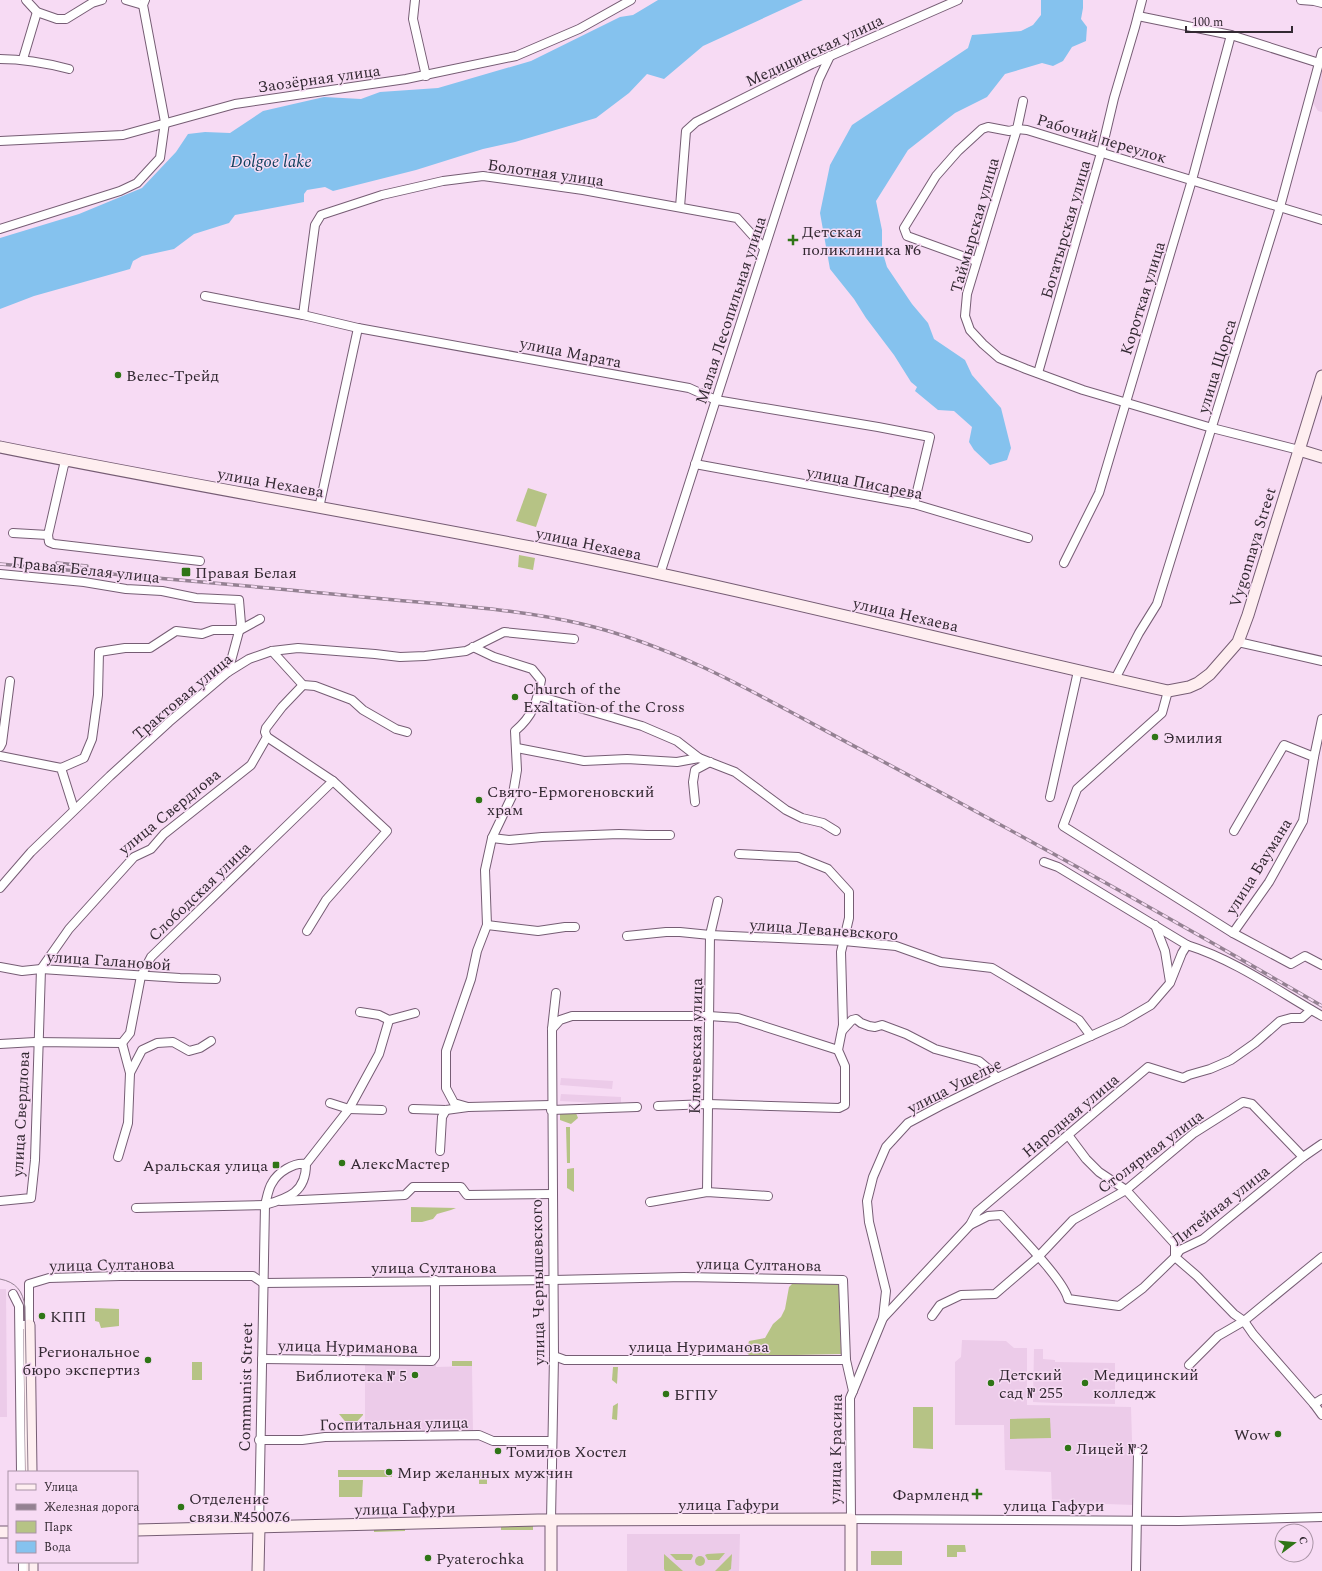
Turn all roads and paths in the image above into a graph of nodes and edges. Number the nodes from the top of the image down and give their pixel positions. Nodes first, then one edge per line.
1 (26, 0) edge
2 (102, 0) edge
3 (126, 0) edge
4 (415, 0) edge
5 (631, 0) edge
6 (958, 0) edge
7 (1142, 0) edge
8 (1301, 0) edge
9 (144, 2) edge
10 (1322, 4) edge
11 (37, 12) junction
12 (1138, 16) junction
13 (1231, 35) junction
14 (1322, 52) edge
15 (830, 56) junction
16 (0, 58) edge
17 (23, 59) junction
18 (1319, 63) junction
19 (69, 69) dead end
20 (426, 76) junction
21 (1023, 101) dead end
22 (165, 122) junction
23 (1017, 129) junction
24 (0, 141) edge
25 (1101, 152) junction
26 (1192, 180) junction
27 (680, 207) junction
28 (1280, 207) junction
29 (1322, 220) edge
30 (0, 229) edge
31 (764, 248) junction
32 (976, 261) junction
33 (205, 296) dead end
34 (302, 315) junction
35 (358, 328) junction
36 (1038, 373) junction
37 (1322, 376) edge
38 (716, 400) junction
39 (1126, 401) junction
40 (1212, 428) junction
41 (0, 447) edge
42 (1299, 450) junction
43 (1322, 457) edge
44 (68, 460) junction
45 (695, 464) junction
46 (914, 504) junction
47 (319, 508) junction
48 (13, 533) dead end
49 (48, 535) junction
50 (1028, 538) dead end
51 (200, 561) dead end
52 (1064, 563) dead end
53 (0, 574) edge
54 (660, 574) junction
55 (260, 619) dead end
56 (240, 630) junction
57 (574, 639) dead end
58 (1238, 642) junction
59 (473, 647) junction
60 (272, 651) junction
61 (1322, 661) edge
62 (1078, 671) junction
63 (228, 672) junction
64 (1115, 679) junction
65 (10, 680) dead end
66 (303, 685) junction
67 (1168, 691) junction
68 (538, 696) junction
69 (1322, 719) edge
70 (407, 732) dead end
71 (267, 737) junction
72 (0, 747) edge
73 (517, 748) junction
74 (0, 756) edge
75 (1314, 756) junction
76 (699, 758) junction
77 (710, 762) junction
78 (61, 768) junction
79 (333, 781) junction
80 (1050, 797) dead end
81 (695, 802) dead end
82 (74, 809) junction
83 (836, 831) dead end
84 (1234, 831) dead end
85 (670, 835) dead end
86 (492, 838) junction
87 (740, 854) dead end
88 (1044, 862) dead end
89 (0, 888) edge
90 (718, 901) dead end
91 (487, 925) junction
92 (1155, 925) junction
93 (575, 927) dead end
94 (307, 931) dead end
95 (1233, 933) junction
96 (710, 935) junction
97 (627, 936) dead end
98 (844, 941) junction
99 (1187, 945) junction
100 (1322, 965) edge
101 (0, 968) edge
102 (41, 969) junction
103 (141, 976) junction
104 (216, 980) dead end
105 (1170, 983) junction
106 (556, 993) dead end
107 (1311, 1010) junction
108 (360, 1012) dead end
109 (415, 1013) dead end
110 (709, 1016) junction
111 (1322, 1016) edge
112 (389, 1020) junction
113 (552, 1029) junction
114 (842, 1031) junction
115 (1091, 1036) junction
116 (211, 1041) dead end
117 (39, 1042) junction
118 (122, 1043) junction
119 (0, 1044) edge
120 (838, 1050) junction
121 (130, 1073) junction
122 (997, 1078) junction
123 (330, 1103) dead end
124 (708, 1104) junction
125 (658, 1106) dead end
126 (468, 1107) junction
127 (551, 1107) junction
128 (637, 1107) dead end
129 (413, 1109) dead end
130 (349, 1110) junction
131 (382, 1110) dead end
132 (446, 1110) junction
133 (1068, 1135) junction
134 (1322, 1144) edge
135 (440, 1151) dead end
136 (118, 1157) dead end
137 (1304, 1157) junction
138 (306, 1164) junction
139 (1126, 1190) junction
140 (706, 1192) junction
141 (552, 1194) junction
142 (768, 1196) dead end
143 (0, 1201) edge
144 (276, 1201) junction
145 (650, 1202) dead end
146 (265, 1205) junction
147 (136, 1208) dead end
148 (970, 1225) junction
149 (1038, 1257) junction
150 (1175, 1257) junction
151 (1322, 1257) edge
152 (435, 1280) junction
153 (553, 1280) junction
154 (843, 1280) joint
155 (263, 1283) junction
156 (14, 1294) dead end
157 (932, 1316) dead end
158 (883, 1318) junction
159 (1244, 1321) junction
160 (24, 1325) junction
161 (554, 1356) junction
162 (262, 1359) junction
163 (846, 1360) junction
164 (1189, 1365) dead end
165 (853, 1391) junction
166 (1322, 1399) edge
167 (1314, 1404) junction
168 (1322, 1415) edge
169 (259, 1440) junction
170 (552, 1441) junction
171 (1138, 1452) dead end
172 (22, 1471) edge
173 (31, 1471) edge
174 (1322, 1517) edge
175 (551, 1520) junction
176 (851, 1520) junction
177 (1138, 1521) junction
178 (259, 1527) junction
179 (138, 1530) edge
180 (258, 1571) edge
181 (551, 1571) edge
182 (851, 1571) edge
183 (1136, 1571) edge

1 - 11 street
2 - 11 street
3 - 9 street
4 - 20 street
5 - 20 street, Заозёрная улица
6 - 15 street, Медицинская улица
7 - 12 street, Богатырская улица
8 - 10 street
9 - 22 street
11 - 17 street
12 - 13 street
12 - 25 street, Богатырская улица
13 - 18 street
13 - 26 street, Короткая улица
14 - 18 street, улица Щорса
15 - 27 street, Медицинская улица
15 - 31 street, Малая Лесопильная улица
16 - 17 street
17 - 19 street
18 - 28 street, улица Щорса
20 - 22 street, Заозёрная улица
21 - 23 street, Таймырская улица
22 - 24 street, Заозёрная улица
22 - 30 street
23 - 25 street, Рабочий переулок
23 - 32 street, Таймырская улица
23 - 32 street, Рабочий переулок
25 - 26 street, Рабочий переулок
25 - 36 street, Богатырская улица
26 - 28 street, Рабочий переулок
26 - 39 street, Короткая улица
27 - 31 street, Болотная улица
27 - 34 street, Болотная улица
28 - 29 street, Рабочий переулок
28 - 40 street, улица Щорса
31 - 38 street, Малая Лесопильная улица
32 - 36 street, Таймырская улица
33 - 34 street, улица Марата
34 - 35 street, улица Марата
35 - 38 street, улица Марата
35 - 47 street
36 - 39 street
37 - 42 street, Vygonnaya Street
38 - 45 street, Малая Лесопильная улица
38 - 46 street, улица Марата
39 - 40 street
39 - 52 street, Короткая улица
40 - 42 street
40 - 64 street, улица Щорса
41 - 44 street, улица Нехаева
42 - 43 street
42 - 58 street, Vygonnaya Street
44 - 47 street, улица Нехаева
44 - 49 street
45 - 46 street, улица Писарева
45 - 54 street, Малая Лесопильная улица
46 - 50 street, улица Писарева
47 - 54 street, улица Нехаева
48 - 49 street
49 - 51 street
53 - 56 street, Правая Белая улица
54 - 62 street, улица Нехаева
55 - 56 street
56 - 63 street, Правая Белая улица
56 - 78 street
57 - 59 street, Трактовая улица
58 - 61 street
58 - 67 street, Vygonnaya Street
59 - 60 street, Трактовая улица
59 - 68 street
60 - 63 street, Трактовая улица
60 - 66 street
62 - 64 street, улица Нехаева
62 - 80 street
63 - 82 street, Трактовая улица
64 - 67 street, улица Нехаева
65 - 72 street
66 - 70 street
66 - 71 street, улица Свердлова
67 - 95 street
68 - 73 street
68 - 76 street
69 - 75 street, улица Баумана
71 - 79 street
71 - 102 street, улица Свердлова
73 - 76 street
73 - 86 street
74 - 78 street
75 - 84 street
75 - 95 street, улица Баумана
76 - 77 street
77 - 81 street
77 - 83 street
78 - 82 street
79 - 94 street
79 - 103 street, Слободская улица
82 - 89 street, Трактовая улица
85 - 86 street
86 - 91 street
87 - 98 street
88 - 92 street
90 - 96 street, Ключевская улица
91 - 93 street
91 - 126 street
92 - 99 street
92 - 105 street
95 - 100 street
96 - 97 street, улица Леваневского
96 - 98 street, улица Леваневского
96 - 110 street, Ключевская улица
98 - 114 street
98 - 115 street, улица Леваневского
99 - 105 street, улица Ущелье
99 - 107 street
101 - 102 street, улица Галановой
102 - 103 street, улица Галановой
102 - 117 street, улица Свердлова
103 - 104 street, улица Галановой
103 - 118 street, Слободская улица
105 - 115 street, улица Ущелье
106 - 113 street, улица Чернышевского
107 - 111 street
107 - 133 street, Народная улица
108 - 112 street
109 - 112 street
110 - 113 street
110 - 120 street
110 - 124 street, Ключевская улица
112 - 130 street
113 - 127 street, улица Чернышевского
114 - 120 street
114 - 122 street
115 - 122 street, улица Ущелье
116 - 121 street
117 - 118 street
117 - 119 street
117 - 143 street, улица Свердлова
118 - 121 street
120 - 124 street
121 - 136 street
122 - 158 street, улица Ущелье
123 - 130 street
124 - 125 street
124 - 140 street, Ключевская улица
126 - 127 street
126 - 132 street
127 - 128 street
127 - 141 street, улица Чернышевского
129 - 132 street
130 - 131 street
130 - 138 street
132 - 135 street
133 - 139 street
133 - 148 street, Народная улица
134 - 137 street, Литейная улица
137 - 139 street, Столярная улица
137 - 150 street, Литейная улица
138 - 144 street
138 - 146 street, Communist Street
139 - 149 street, Столярная улица
139 - 150 street
140 - 142 street
140 - 145 street
141 - 144 street
141 - 153 street, улица Чернышевского
144 - 146 street
146 - 147 street
146 - 155 street, Communist Street
148 - 149 street
148 - 158 street, Народная улица
149 - 150 street, Литейная улица
149 - 157 street, Столярная улица
150 - 159 street
151 - 159 street
152 - 153 street, улица Султанова
152 - 155 street, улица Султанова
152 - 162 street, улица Нуриманова
153 - 154 street, улица Султанова
153 - 161 street, улица Чернышевского
154 - 163 street, улица Красина
155 - 160 street, улица Султанова
155 - 162 street, Communist Street
156 - 160 street
158 - 165 street, улица Ущелье
159 - 164 street
159 - 167 street
160 - 172 street
160 - 173 street
161 - 163 street, улица Нуриманова
161 - 170 street, улица Чернышевского
162 - 169 street, Communist Street
163 - 165 street, улица Красина
165 - 176 street, улица Красина
166 - 167 street
167 - 168 street
169 - 170 street, Госпитальная улица
169 - 178 street, Communist Street
170 - 175 street, улица Чернышевского
171 - 177 street
174 - 177 street, улица Гафури
175 - 176 street, улица Гафури
175 - 178 street, улица Гафури
175 - 181 street, улица Чернышевского
176 - 177 street, улица Гафури
176 - 182 street, улица Красина
177 - 183 street
178 - 179 street, улица Гафури
178 - 180 street, Communist Street

